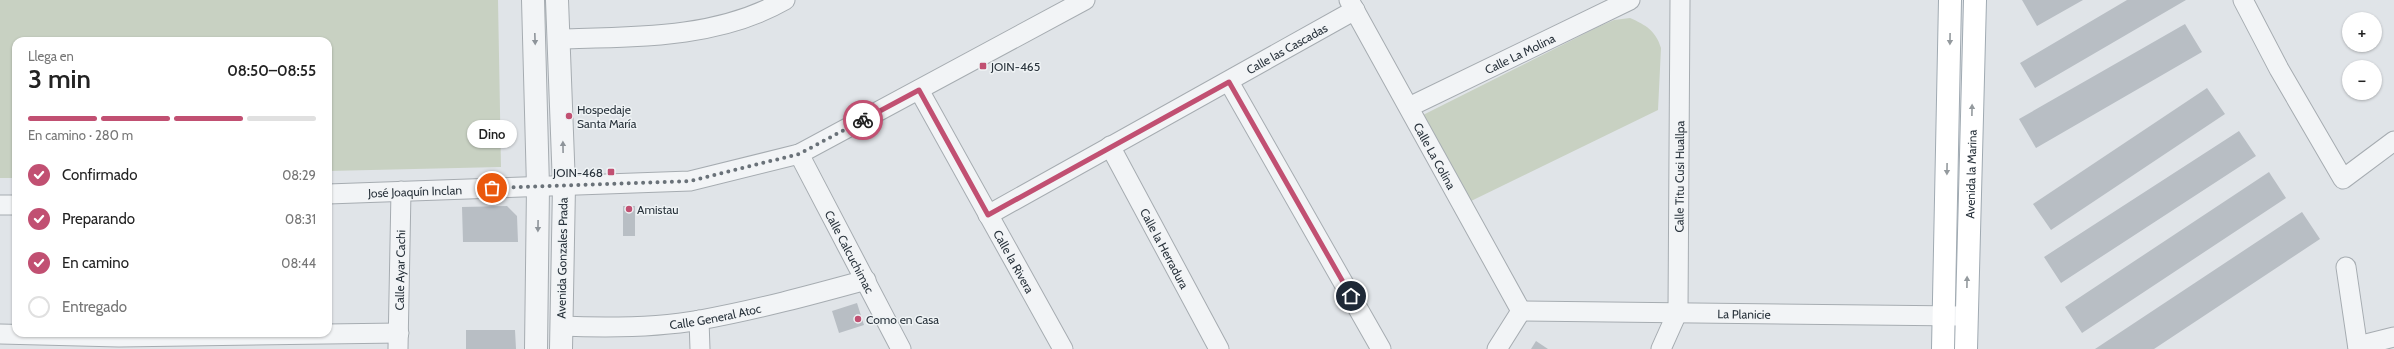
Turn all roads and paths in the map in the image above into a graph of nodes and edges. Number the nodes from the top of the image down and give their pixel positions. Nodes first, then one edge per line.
1 (533, 0) edge
2 (557, 0) edge
3 (785, 0) edge
4 (1084, 0) edge
5 (1630, 0) edge
6 (1680, 0) edge
7 (1950, 0) edge
8 (1975, 0) edge
9 (2243, 0) edge
10 (1352, 5) edge
11 (558, 39) junction
12 (1229, 82) junction
13 (919, 90) junction
14 (1409, 107) junction
15 (2394, 140) edge
16 (1110, 146) junction
17 (799, 154) junction
18 (564, 186) junction
19 (538, 187) junction
20 (400, 191) junction
21 (332, 194) edge
22 (12, 204) edge
23 (0, 205) edge
24 (988, 215) junction
25 (2346, 267) dead end
26 (866, 280) junction
27 (1521, 310) junction
28 (1678, 311) junction
29 (1944, 316) junction
30 (1966, 316) junction
31 (699, 320) junction
32 (561, 326) junction
33 (0, 334) edge
34 (12, 335) edge
35 (60, 337) edge
36 (2394, 337) edge
37 (119, 340) edge
38 (398, 341) edge
39 (245, 342) edge
40 (2358, 348) edge
41 (536, 349) edge
42 (561, 349) edge
43 (700, 349) edge
44 (901, 349) edge
45 (1063, 349) edge
46 (1219, 349) edge
47 (1381, 349) edge
48 (1497, 349) edge
49 (1661, 349) edge
50 (1943, 349) edge
51 (1966, 349) edge

1 -> 19 street, Avenida Gonzales Prada
2 - 11 street, Avenida Gonzales Prada
3 - 11 street
4 - 13 street, José Joaquín Inclan
5 - 14 street, Calle La Molina
6 - 28 street, Calle Titu Cusi Huallpa
7 -> 29 main road, Avenida la Marina
30 -> 8 main road, Avenida la Marina
9 - 15 street
10 - 12 street, Calle las Cascadas
10 - 14 street, Calle La Colina
18 -> 11 street, Avenida Gonzales Prada
12 - 16 street, Calle las Cascadas
12 - 47 street
13 - 17 street, José Joaquín Inclan
13 - 24 street, Calle la Rivera
14 - 27 street, Calle La Colina
16 - 24 street, Calle las Cascadas
16 - 46 street, Calle la Herradura
17 - 18 street, José Joaquín Inclan
17 - 26 street, Calle Calcuchimac
18 - 19 street, José Joaquín Inclan
18 - 32 street, Avenida Gonzales Prada
19 - 20 street, José Joaquín Inclan
19 -> 41 street, Avenida Gonzales Prada
20 - 21 street, José Joaquín Inclan
20 - 38 street, Calle Ayar Cachi
22 - 23 street
24 - 45 street, Calle la Rivera
25 - 40 street
26 - 31 street, Calle General Atoc
26 - 44 street, Calle Calcuchimac
27 - 28 street, La Planicie
27 - 48 street
28 - 29 street, La Planicie
28 - 49 street, Calle Titu Cusi Huallpa
29 - 30 street, La Planicie
29 - 50 main road, Avenida la Marina
30 - 51 main road, Avenida la Marina
31 - 32 street, Calle General Atoc
31 - 43 street
32 - 42 street, Avenida Gonzales Prada
33 - 34 street
35 - 37 street
36 - 40 street
37 - 39 street
38 - 39 street

